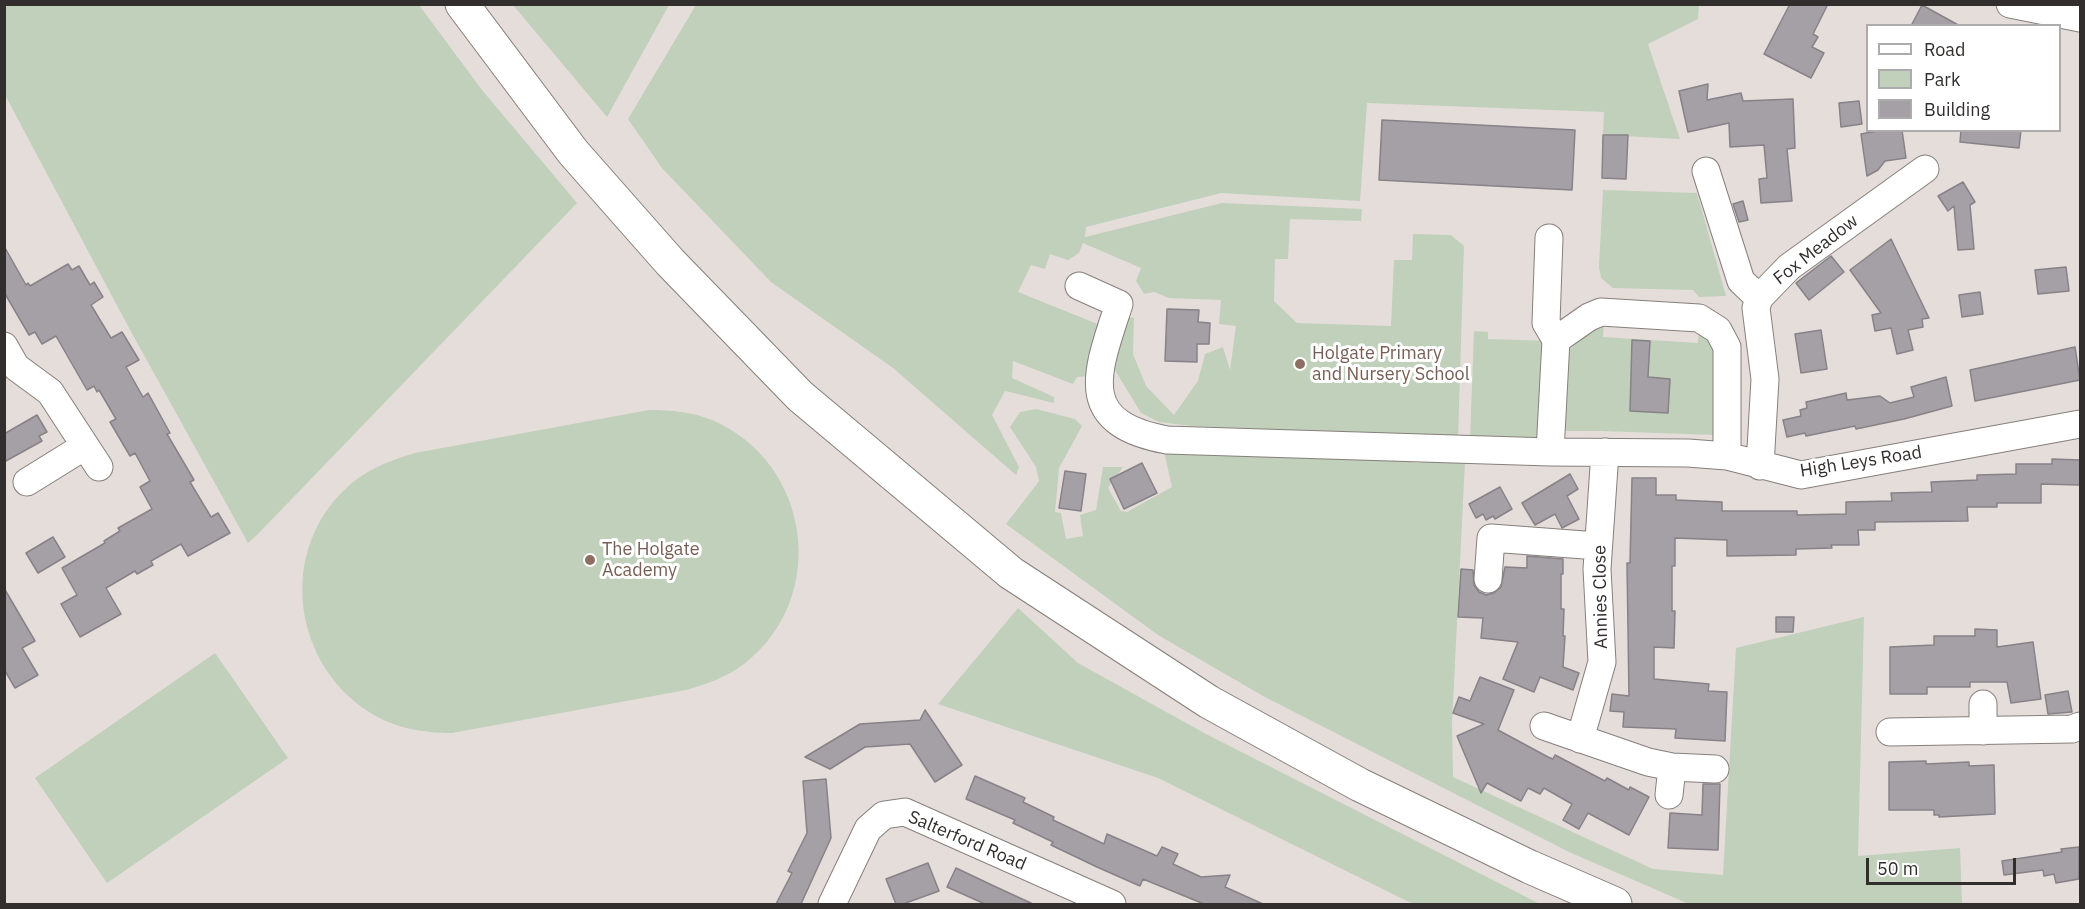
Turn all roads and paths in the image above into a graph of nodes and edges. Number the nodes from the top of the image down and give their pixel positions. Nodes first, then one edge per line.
1 (462, 4) edge
2 (2010, 4) edge
3 (2080, 18) edge
4 (1925, 169) dead end
5 (1706, 171) dead end
6 (1549, 238) dead end
7 (1079, 286) dead end
8 (1759, 298) junction
9 (1556, 340) junction
10 (8, 362) edge
11 (2080, 424) edge
12 (1550, 452) junction
13 (1605, 452) junction
14 (1727, 456) junction
15 (1760, 466) junction
16 (27, 483) dead end
17 (1598, 546) junction
18 (1488, 579) dead end
19 (1983, 704) dead end
20 (1544, 726) dead end
21 (2080, 726) edge
22 (1983, 731) junction
23 (1890, 732) dead end
24 (1580, 739) junction
25 (1672, 767) junction
26 (1715, 769) dead end
27 (1669, 795) dead end
28 (832, 904) edge
29 (1112, 904) edge
30 (1615, 904) edge

1 - 30 main road
2 - 3 street
4 - 8 street, Fox Meadow
5 - 8 street
6 - 9 street
7 - 12 street, High Leys Road
8 - 15 street, Fox Meadow
9 - 12 street
9 - 14 street
10 - 16 street
11 - 15 street, High Leys Road
12 - 13 street, High Leys Road
13 - 14 street, High Leys Road
13 - 17 street, Annies Close
14 - 15 street, High Leys Road
17 - 18 street
17 - 24 street, Annies Close
19 - 22 street
20 - 24 street
21 - 22 street
22 - 23 street
24 - 25 street
25 - 26 street
25 - 27 street
28 - 29 street, Salterford Road

